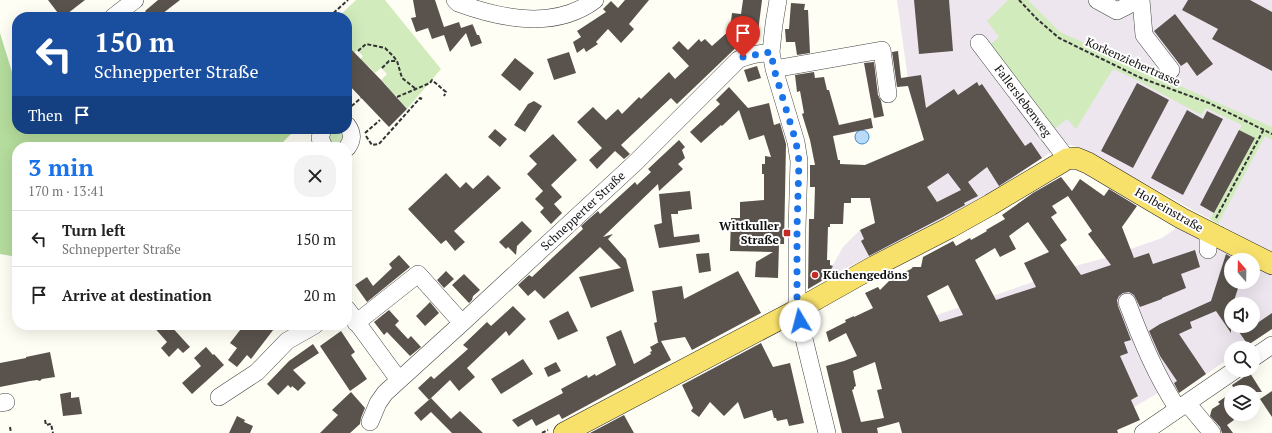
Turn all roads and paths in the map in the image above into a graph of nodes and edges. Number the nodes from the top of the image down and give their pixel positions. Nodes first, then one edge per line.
1 (135, 0) edge
2 (348, 0) edge
3 (595, 0) edge
4 (778, 0) edge
5 (1019, 0) edge
6 (1097, 0) edge
7 (1136, 0) edge
8 (1141, 0) edge
9 (457, 2) edge
10 (119, 12) edge
11 (336, 12) edge
12 (979, 42) dead end
13 (358, 51) dead end
14 (771, 52) junction
15 (397, 61) junction
16 (382, 68) dead end
17 (774, 69) junction
18 (1171, 70) dead end
19 (416, 89) junction
20 (888, 94) dead end
21 (444, 96) dead end
22 (397, 97) dead end
23 (361, 98) dead end
24 (422, 99) dead end
25 (352, 106) edge
26 (380, 120) dead end
27 (1264, 129) junction
28 (1272, 134) edge
29 (1067, 159) junction
30 (1208, 242) junction
31 (1272, 264) edge
32 (1127, 302) dead end
33 (797, 310) junction
34 (352, 316) edge
35 (462, 323) junction
36 (306, 330) edge
37 (1272, 344) edge
38 (1260, 353) edge
39 (1225, 377) edge
40 (399, 380) junction
41 (219, 397) dead end
42 (1183, 406) junction
43 (45, 420) dead end
44 (370, 422) dead end
45 (10, 427) dead end
46 (11, 433) edge
47 (53, 433) edge
48 (564, 433) edge
49 (827, 433) edge
50 (1143, 433) edge
51 (1212, 433) edge

1 - 10 street
2 - 11 path
3 - 9 street
4 - 14 street
5 - 27 path, Korkenziehertrasse
6 - 7 street
8 - 18 street
12 - 29 street, Fallerslebenweg
13 - 15 path
14 - 17 street
14 - 35 street, Schnepperter Straße
15 - 16 path
15 - 19 path
17 - 20 street
17 - 33 street
19 - 21 path
19 - 22 path
23 - 25 path
24 - 26 path
27 - 28 path, Korkenziehertrasse
27 - 30 path
29 - 30 main road, Holbeinstraße
29 - 33 main road
30 - 31 main road, Holbeinstraße
32 - 42 street
33 - 48 main road
33 - 49 street
34 - 35 street
34 - 40 street
35 - 40 street, Schnepperter Straße
36 - 41 street
37 - 38 street
39 - 42 street
40 - 44 street, Schnepperter Straße
42 - 50 street
42 - 51 street
43 - 47 path
45 - 46 path

